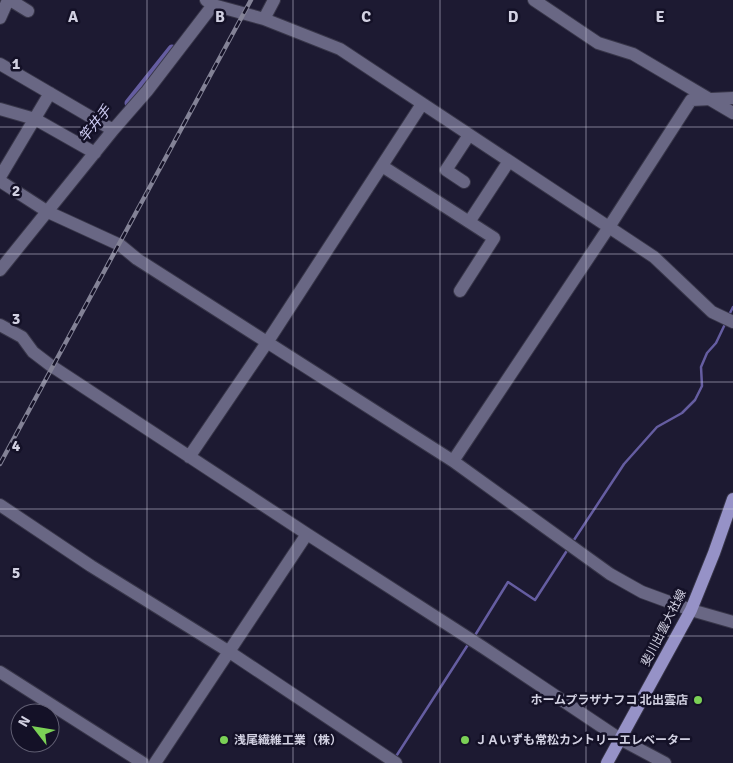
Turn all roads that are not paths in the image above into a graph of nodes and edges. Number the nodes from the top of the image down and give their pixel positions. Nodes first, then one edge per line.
1 (9, 0) edge
2 (274, 0) edge
3 (534, 0) edge
4 (209, 2) edge
5 (28, 11) dead end
6 (0, 18) edge
7 (264, 19) junction
8 (0, 64) edge
9 (50, 93) junction
10 (733, 98) edge
11 (711, 100) junction
12 (422, 104) junction
13 (0, 109) edge
14 (733, 113) edge
15 (35, 119) junction
16 (113, 130) junction
17 (469, 134) junction
18 (95, 153) junction
19 (509, 161) junction
20 (382, 166) junction
21 (0, 177) edge
22 (0, 180) edge
23 (464, 182) dead end
24 (48, 212) junction
25 (469, 222) junction
26 (609, 227) junction
27 (2, 263) edge
28 (460, 291) dead end
29 (733, 322) edge
30 (0, 325) edge
31 (268, 341) junction
32 (189, 457) junction
33 (452, 461) junction
34 (733, 499) edge
35 (0, 505) edge
36 (307, 534) junction
37 (691, 610) junction
38 (733, 622) edge
39 (228, 651) junction
40 (0, 672) edge
41 (620, 739) junction
42 (143, 763) edge
43 (155, 763) edge
44 (396, 763) edge
45 (606, 763) edge
46 (665, 763) edge

1 - 5 street
1 - 6 street
2 - 7 street
3 - 11 street
4 - 7 street
4 - 16 street
7 - 12 street
8 - 9 street
9 - 15 street
9 - 16 street
10 - 11 street
11 - 14 street
11 - 26 street
12 - 17 street
12 - 20 street
13 - 15 street
15 - 18 street
15 - 21 street
16 - 18 street
17 - 19 street
17 - 23 street
18 - 24 street
19 - 25 street
19 - 26 street
20 - 25 street
20 - 31 street
22 - 24 street
24 - 27 street
24 - 31 street
25 - 28 street
26 - 29 street
26 - 33 street
30 - 32 street
31 - 32 street
31 - 33 street
32 - 36 street
33 - 37 street
34 - 37 main road, 斐川出雲大社線
35 - 39 street
36 - 39 street
36 - 41 street
37 - 38 street
37 - 41 main road, 斐川出雲大社線
39 - 43 street
39 - 44 street
40 - 42 street
41 - 45 main road, 斐川出雲大社線
41 - 46 street

